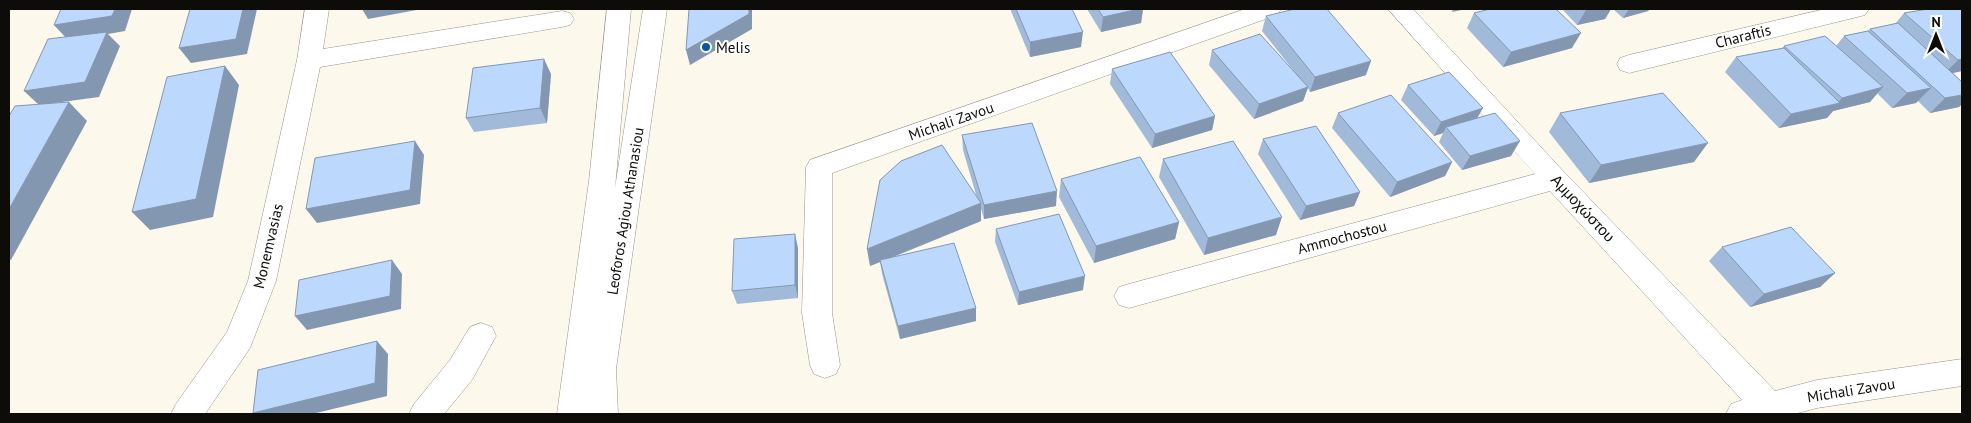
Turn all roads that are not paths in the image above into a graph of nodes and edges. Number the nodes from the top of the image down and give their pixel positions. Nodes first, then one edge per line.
1 (317, 9) edge
2 (619, 9) edge
3 (655, 9) edge
4 (1269, 9) edge
5 (1400, 9) edge
6 (1857, 9) edge
7 (562, 19) dead end
8 (308, 60) junction
9 (1629, 64) dead end
10 (1555, 179) junction
11 (1129, 296) dead end
12 (481, 336) dead end
13 (825, 365) dead end
14 (1962, 373) edge
15 (1755, 410) edge
16 (187, 414) edge
17 (425, 414) edge
18 (573, 414) edge
19 (602, 414) edge

1 - 8 street, Monemvasias
2 - 18 street, Leoforos Agiou Athanasiou
3 - 19 street, Leoforos Agiou Athanasiou
4 - 13 street, Michali Zavou
5 - 10 street, Αμμοχώστου
6 - 9 street, Charaftis
7 - 8 street
8 - 16 street, Monemvasias
10 - 11 street, Ammochostou
10 - 15 street, Αμμοχώστου
12 - 17 street
14 - 15 street, Michali Zavou

